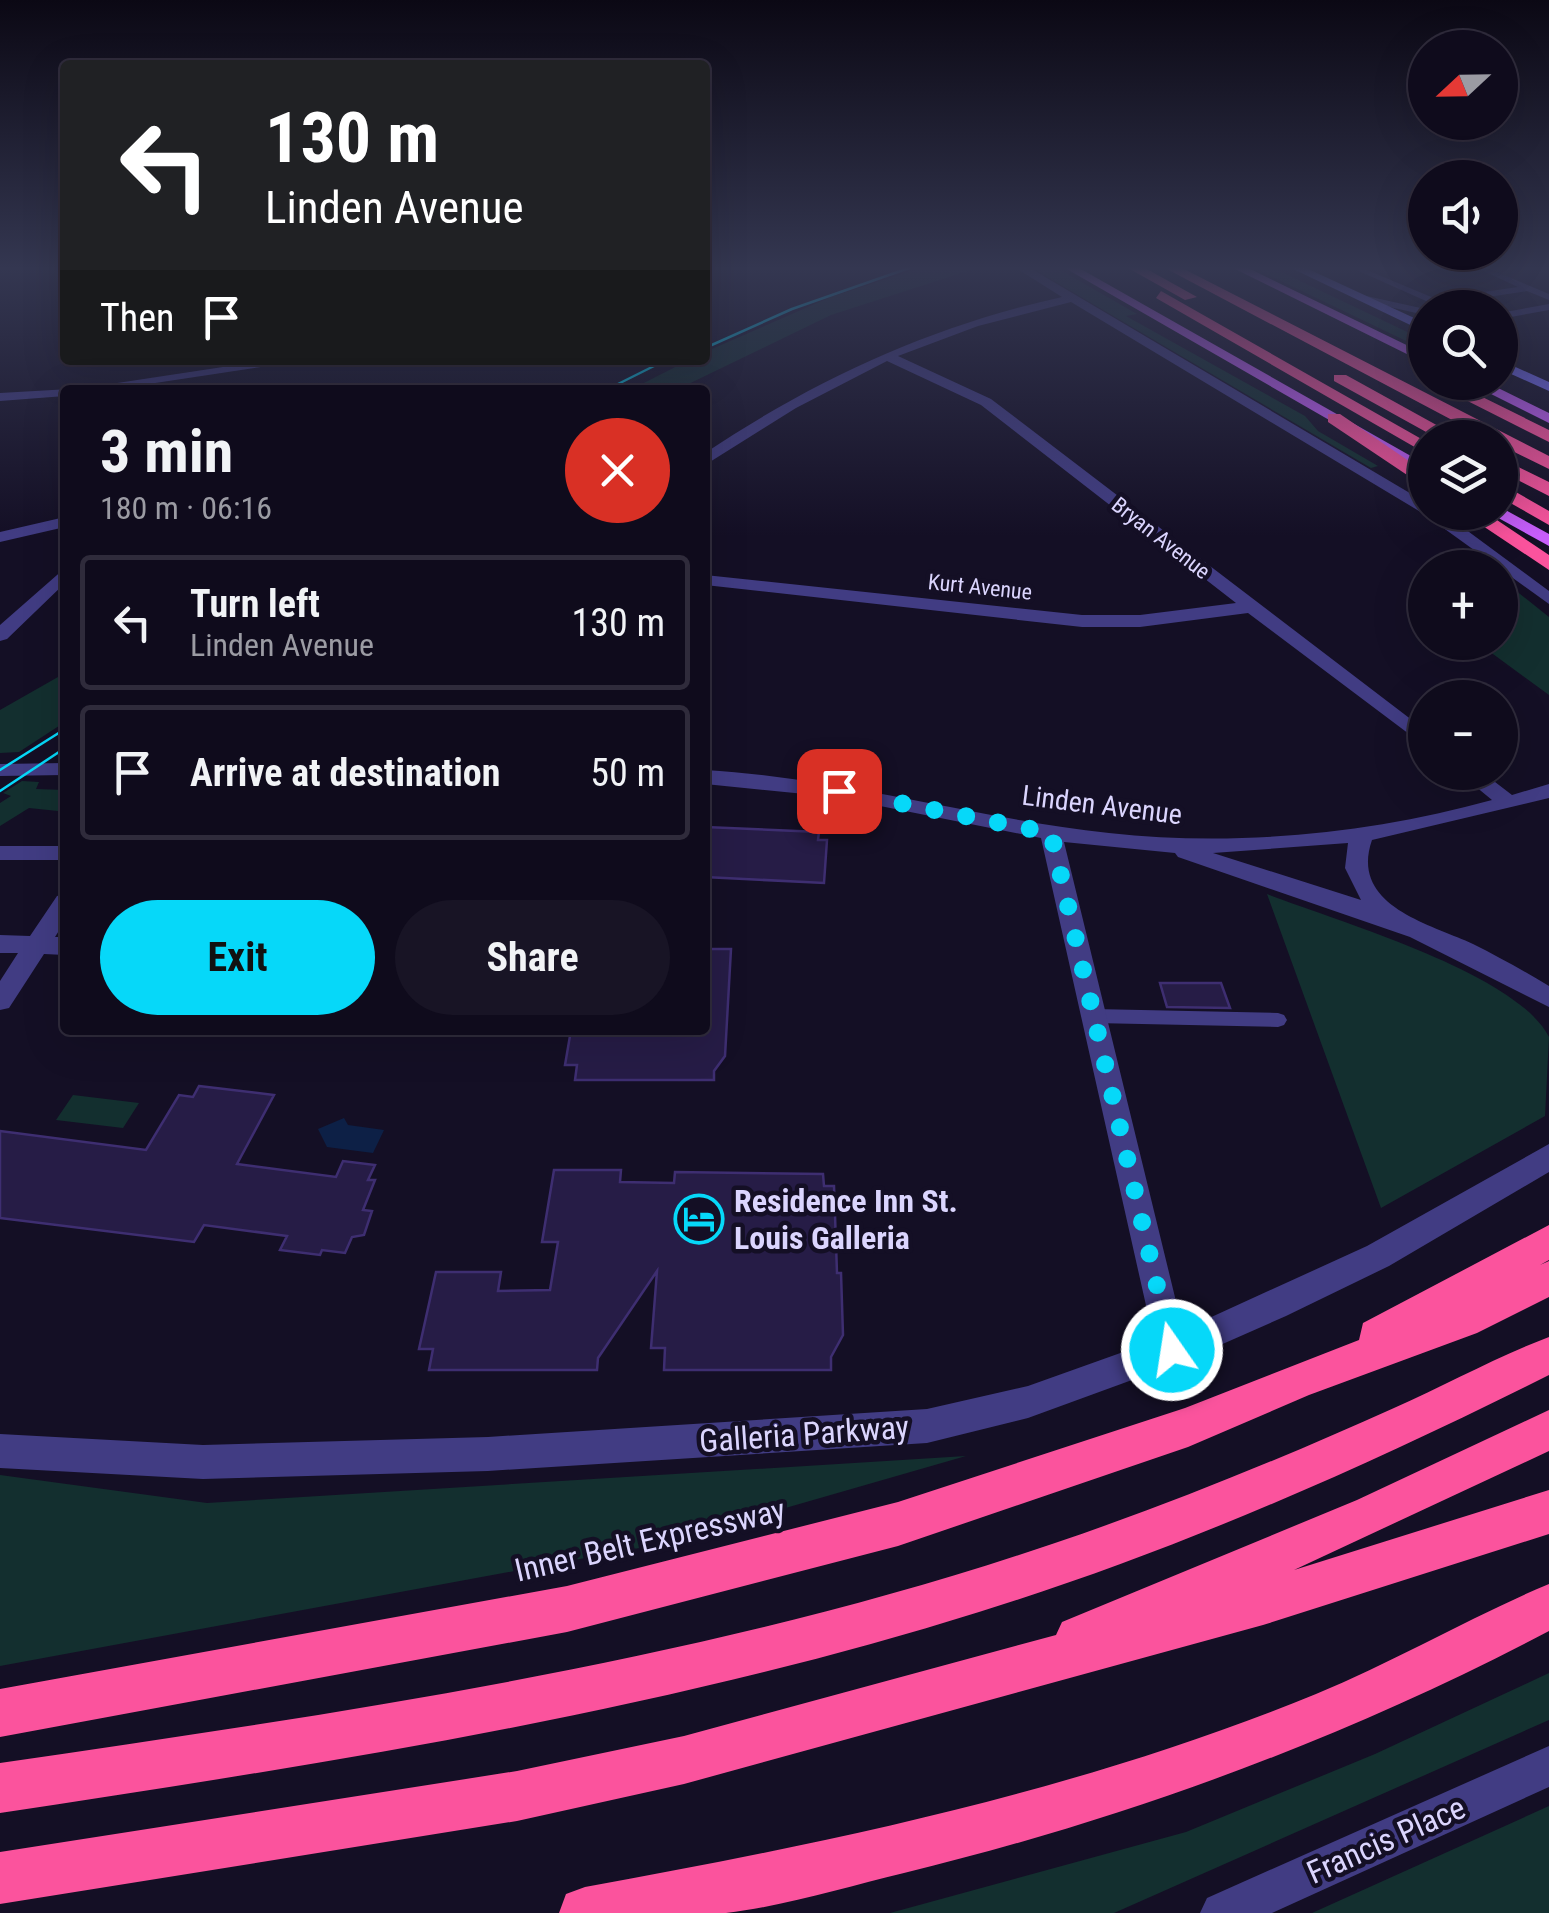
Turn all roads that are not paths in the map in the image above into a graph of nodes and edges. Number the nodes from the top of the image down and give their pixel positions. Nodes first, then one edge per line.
1 (883, 357) edge
2 (888, 357) edge
3 (1172, 357) edge
4 (1228, 357) edge
5 (1262, 357) edge
6 (1301, 357) edge
7 (1345, 357) edge
8 (143, 365) edge
9 (264, 365) edge
10 (1518, 371) edge
11 (145, 381) junction
12 (115, 385) edge
13 (1549, 386) edge
14 (60, 392) edge
15 (0, 397) edge
16 (1474, 400) edge
17 (1510, 400) edge
18 (1334, 418) junction
19 (1549, 419) edge
20 (1418, 420) edge
21 (1549, 437) edge
22 (1408, 439) edge
23 (710, 456) edge
24 (1408, 460) edge
25 (1549, 463) edge
26 (1408, 470) edge
27 (1518, 474) edge
28 (1549, 490) edge
29 (1408, 499) edge
30 (1518, 500) edge
31 (1547, 518) edge
32 (60, 523) edge
33 (1518, 523) edge
34 (1454, 530) edge
35 (1499, 530) edge
36 (22, 532) junction
37 (0, 536) edge
38 (60, 539) edge
39 (1549, 541) edge
40 (1549, 564) edge
41 (60, 578) edge
42 (710, 581) edge
43 (1549, 599) edge
44 (1250, 606) junction
45 (0, 636) edge
46 (1408, 727) edge
47 (60, 769) edge
48 (0, 770) edge
49 (710, 778) edge
50 (1492, 790) edge
51 (1549, 791) edge
52 (1509, 803) junction
53 (1364, 832) junction
54 (1051, 833) junction
55 (1172, 848) junction
56 (0, 853) edge
57 (60, 854) edge
58 (60, 910) edge
59 (1394, 923) junction
60 (0, 944) edge
61 (37, 945) junction
62 (60, 946) edge
63 (1549, 998) edge
64 (0, 1001) edge
65 (1094, 1016) junction
66 (1278, 1020) dead end
67 (1549, 1156) edge
68 (1549, 1241) edge
69 (1549, 1278) edge
70 (1172, 1350) junction
71 (1549, 1355) edge
72 (1300, 1380) junction
73 (1549, 1430) edge
74 (0, 1451) edge
75 (1534, 1517) edge
76 (1549, 1607) edge
77 (964, 1686) junction
78 (0, 1714) edge
79 (1549, 1766) edge
80 (0, 1788) edge
81 (0, 1878) edge
82 (585, 1913) edge
83 (1222, 1913) edge

1 - 23 street
2 - 44 street, Bryan Avenue
3 - 29 street
4 - 18 main road
5 - 22 highway
6 - 20 highway
7 - 25 highway
8 - 11 street
9 - 11 street
10 - 13 main road
11 - 12 street
14 - 15 street
16 - 21 highway
17 - 19 main road
18 - 24 main road
18 - 26 highway
27 - 28 highway
30 - 31 highway
32 - 36 street
33 - 39 main road
34 - 43 street
35 - 40 highway
36 - 37 street
36 - 38 street
41 - 45 street
42 - 44 street, Kurt Avenue
44 - 46 street, Bryan Avenue
47 - 48 street
49 - 54 street, Linden Avenue
50 - 52 street
51 - 52 street, Linden Avenue
52 - 53 street, Linden Avenue
53 - 55 street, Linden Avenue
53 - 59 street
54 - 55 street, Linden Avenue
54 - 65 street
55 - 59 street
56 - 57 street
58 - 61 street
59 - 63 street
60 - 61 street
61 - 62 street
61 - 64 street
65 - 66 lane
65 - 70 street
67 - 70 street, Galleria Parkway
68 - 72 highway
69 - 72 highway
70 - 74 street, Galleria Parkway
71 - 80 highway
72 - 78 highway, Inner Belt Expressway
73 - 77 highway
75 - 77 highway
76 - 82 highway
77 - 81 highway
79 - 83 street, Francis Place

